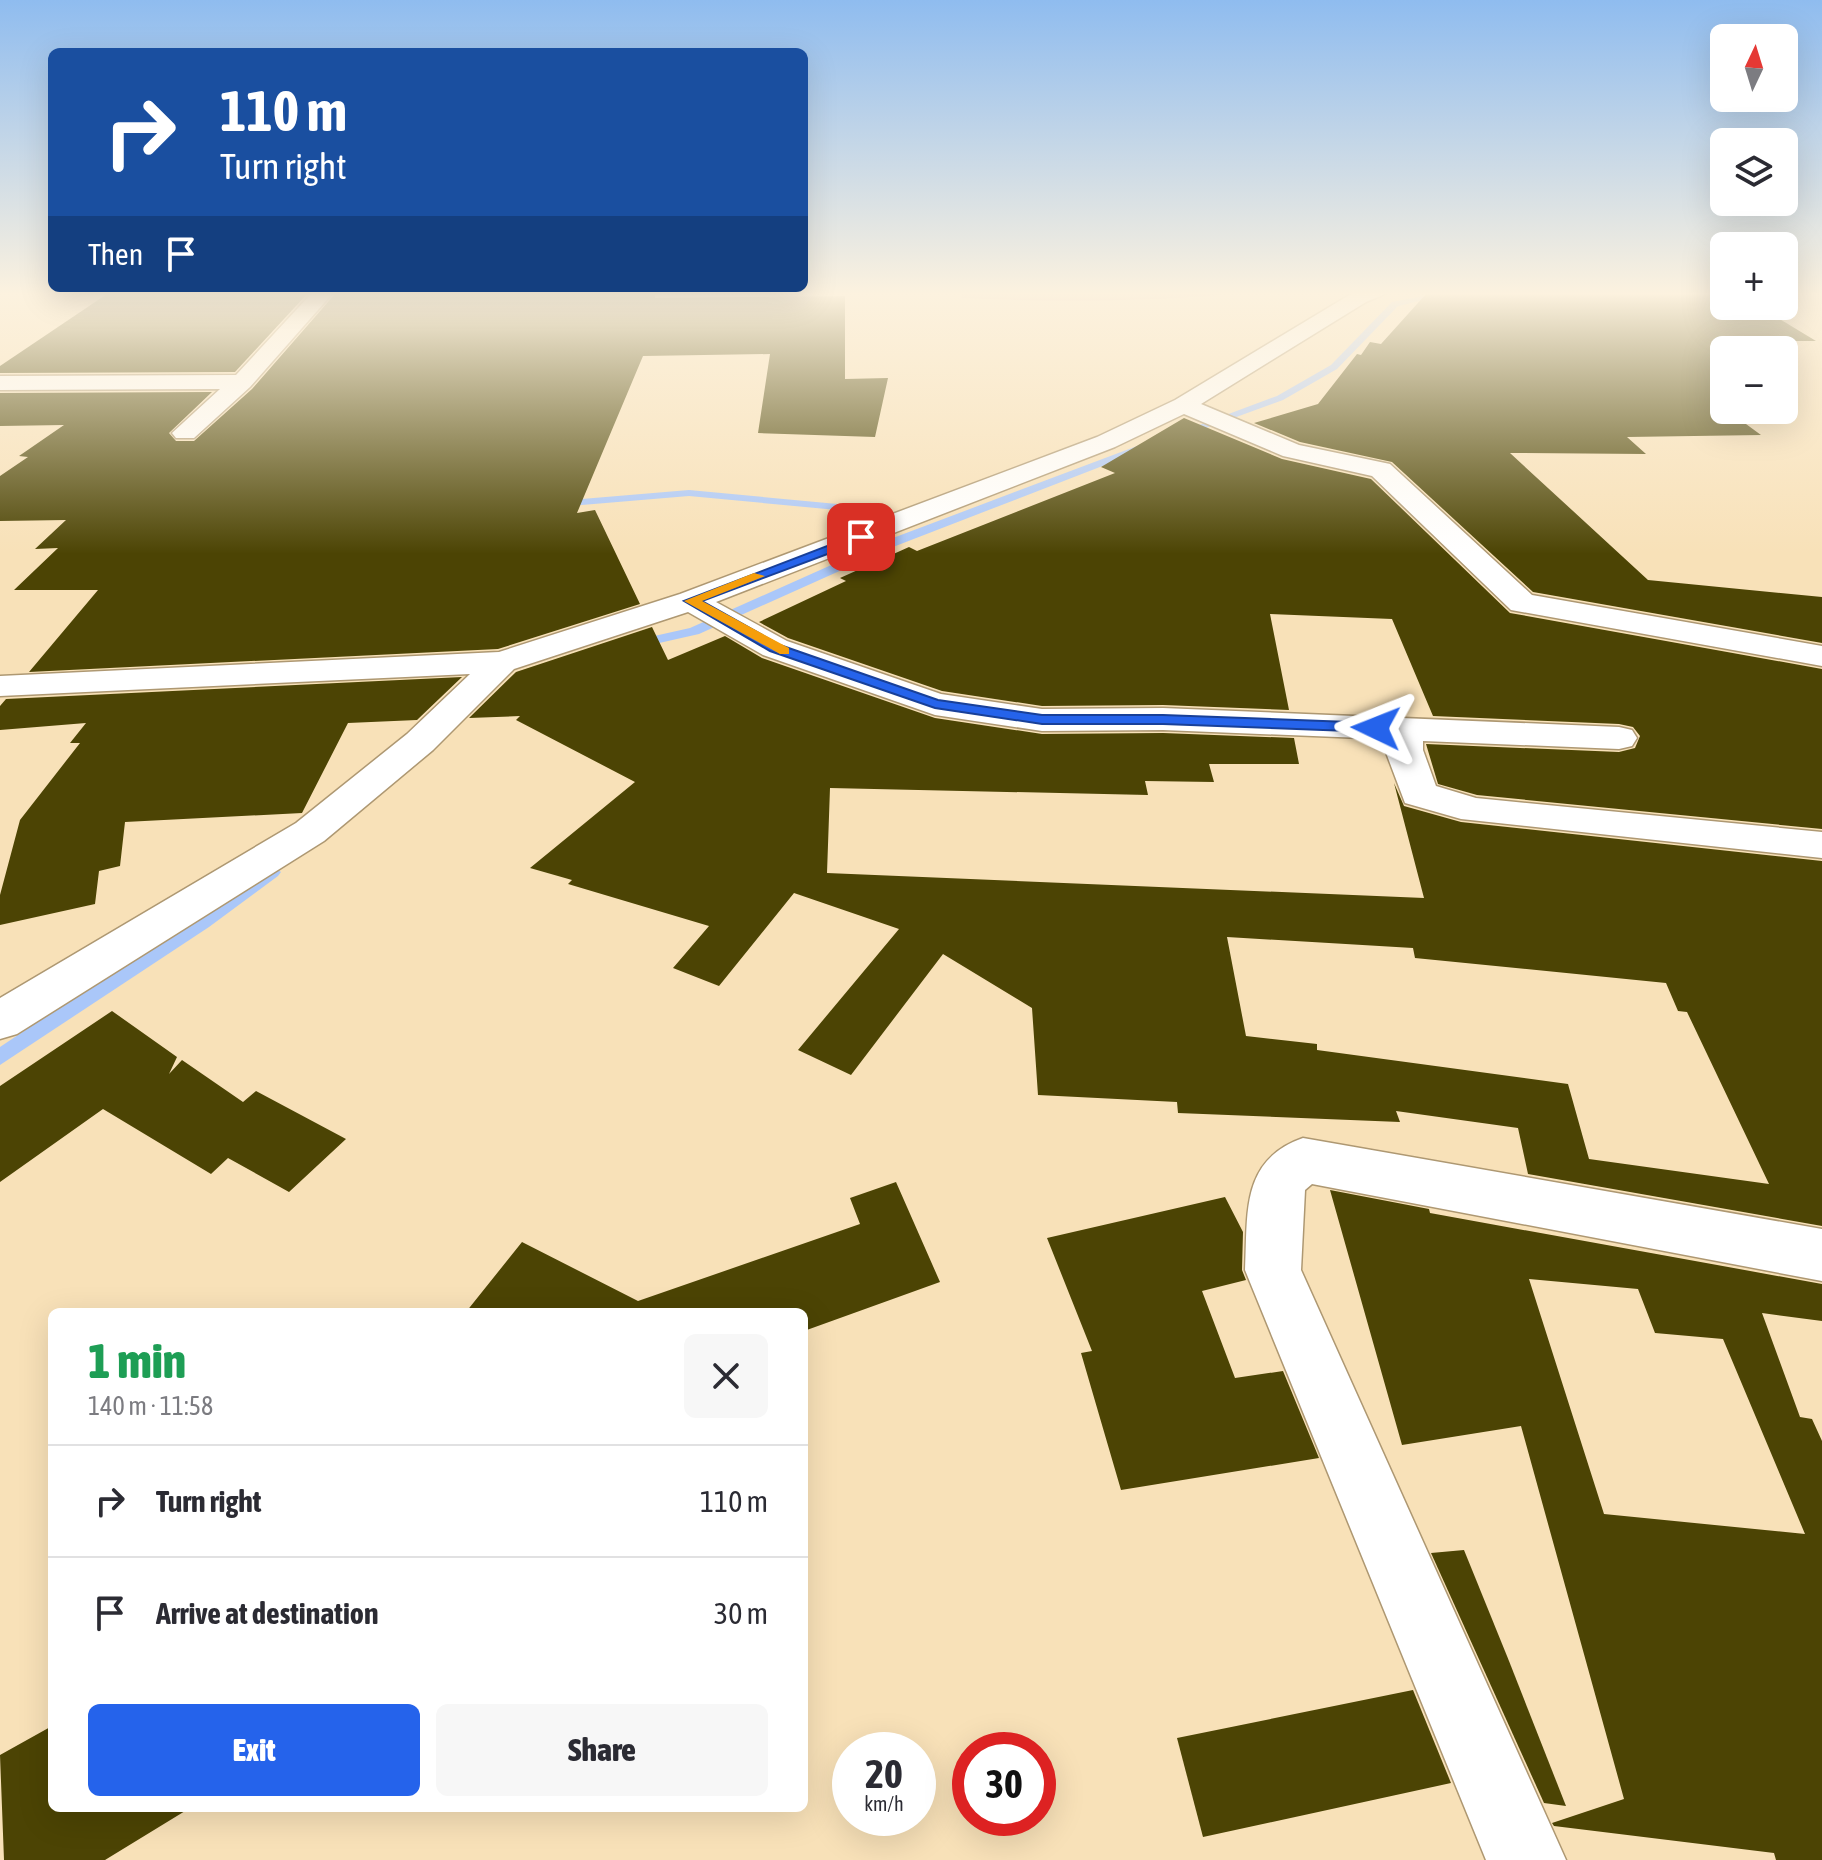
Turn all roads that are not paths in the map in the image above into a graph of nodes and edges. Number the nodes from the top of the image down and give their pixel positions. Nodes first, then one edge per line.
1 (1223, 381) edge
2 (242, 382) joint
3 (0, 383) edge
4 (1183, 405) junction
5 (185, 433) dead end
6 (691, 601) junction
7 (1822, 656) edge
8 (502, 662) junction
9 (0, 686) edge
10 (1406, 729) junction
11 (1619, 738) dead end
12 (1822, 845) edge
13 (0, 1021) edge
14 (1822, 1255) edge
15 (1526, 1860) edge

1 - 4 street
2 - 3 street
2 - 5 street
4 - 6 street
4 - 7 street
6 - 8 street
6 - 10 street
8 - 9 street
8 - 13 street
10 - 11 street
10 - 12 street
14 - 15 street

